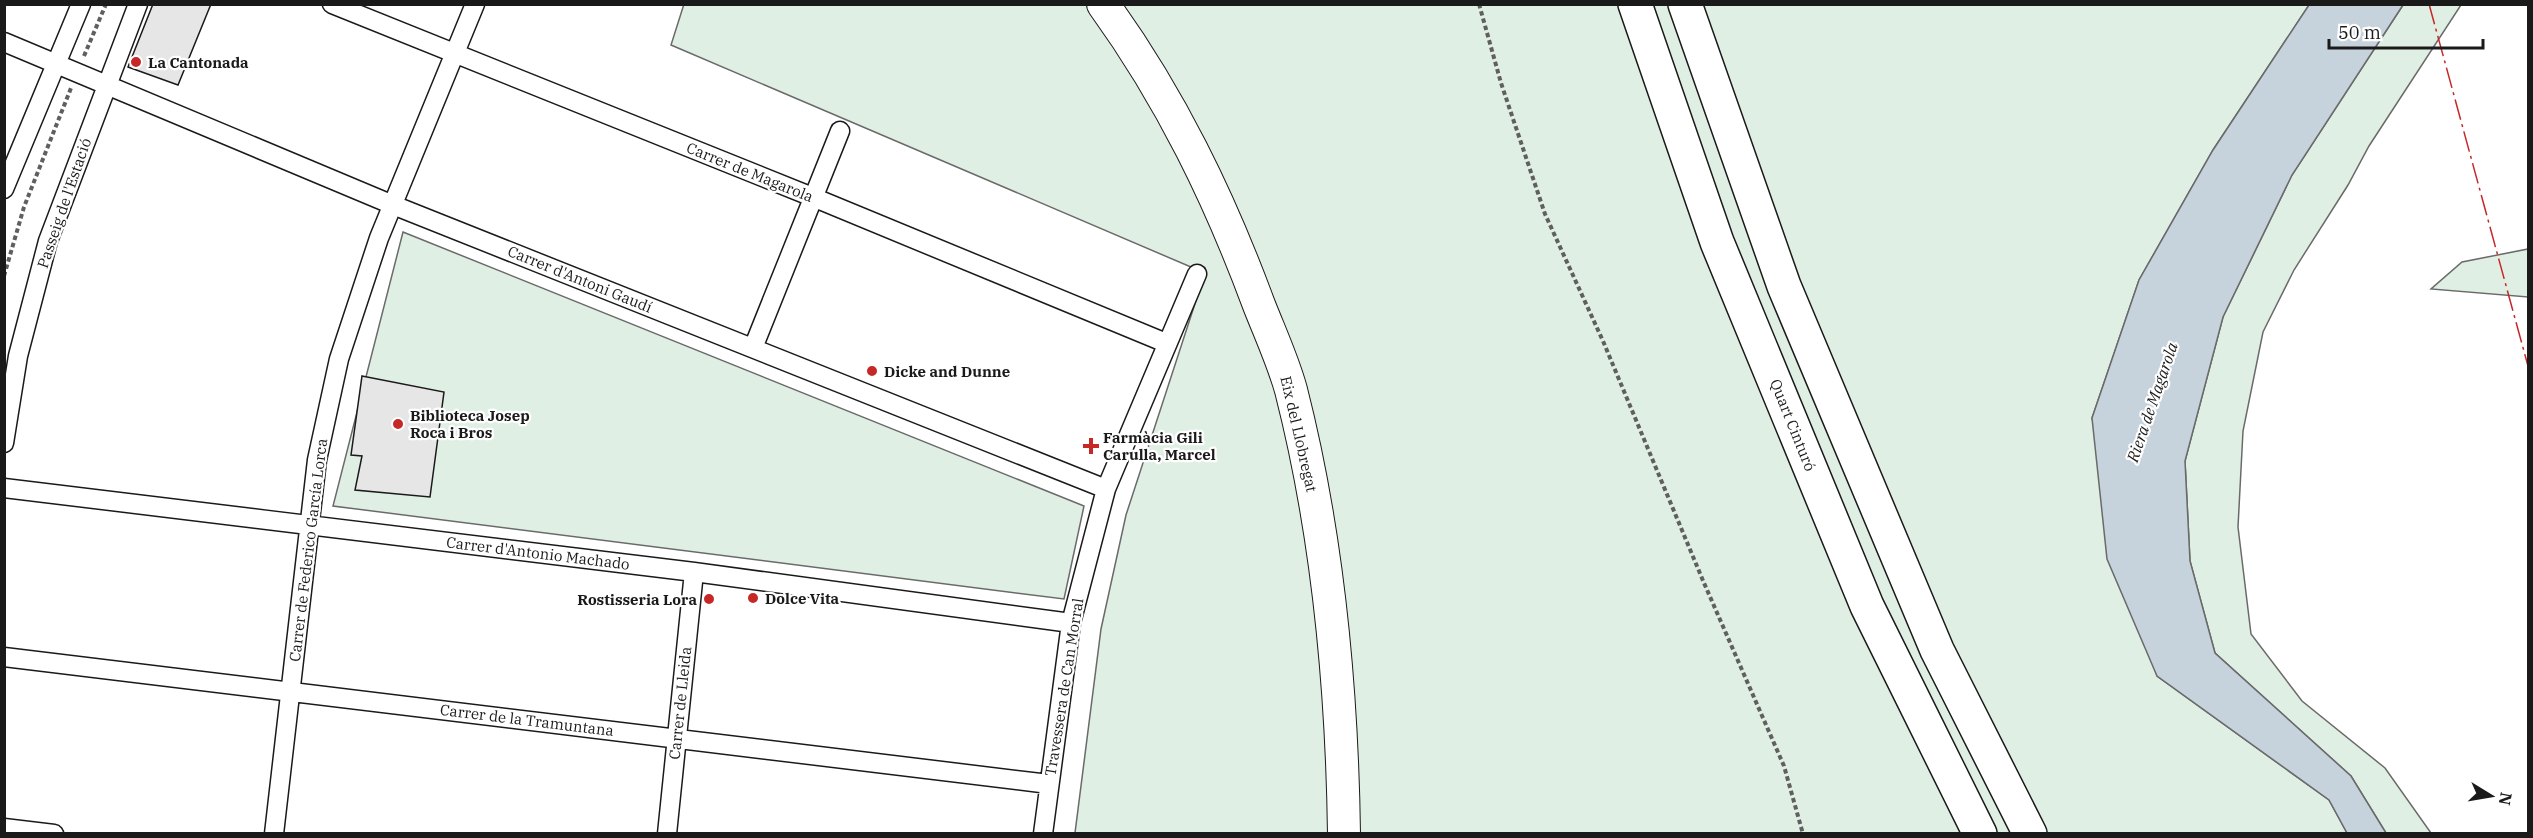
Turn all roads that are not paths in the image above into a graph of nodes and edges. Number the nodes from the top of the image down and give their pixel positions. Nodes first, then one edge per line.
1 (81, 4) edge
2 (138, 4) edge
3 (332, 4) edge
4 (475, 4) edge
5 (1103, 4) edge
6 (1130, 4) edge
7 (1635, 4) edge
8 (1685, 4) edge
9 (4, 42) edge
10 (455, 53) junction
11 (56, 64) junction
12 (108, 84) junction
13 (840, 131) dead end
14 (4, 189) edge
15 (815, 198) junction
16 (393, 205) junction
17 (1197, 274) dead end
18 (1166, 343) junction
19 (753, 348) junction
20 (4, 443) edge
21 (4, 488) edge
22 (1106, 489) junction
23 (308, 524) junction
24 (694, 573) junction
25 (1071, 623) junction
26 (4, 657) edge
27 (290, 691) junction
28 (677, 738) junction
29 (1049, 784) junction
30 (4, 828) edge
31 (54, 834) edge
32 (274, 834) edge
33 (667, 834) edge
34 (1043, 834) edge
35 (1344, 834) edge
36 (1361, 834) edge
37 (1980, 834) edge
38 (2030, 834) edge

1 - 11 street
2 - 12 street, Passeig de l'Estació
3 - 10 street, Carrer de Magarola
4 - 10 street, Carrer de Federico García Lorca
5 - 35 highway, Eix del Llobregat
6 - 36 highway, Eix del Llobregat
7 - 37 highway, Quart Cinturó
8 - 38 highway
9 - 11 street, Carrer d'Antoni Gaudí
10 - 15 street, Carrer de Magarola
10 - 16 street, Carrer de Federico García Lorca
11 - 12 street, Carrer d'Antoni Gaudí
11 - 14 street
12 - 16 street, Carrer d'Antoni Gaudí
12 - 20 street, Passeig de l'Estació
13 - 15 street
15 - 18 street, Carrer de Magarola
15 - 19 street
16 - 19 street, Carrer d'Antoni Gaudí
16 - 23 street, Carrer de Federico García Lorca
17 - 18 street, Travessera de Can Morral
18 - 22 street, Travessera de Can Morral
19 - 22 street, Carrer d'Antoni Gaudí
21 - 23 street, Carrer d'Antonio Machado
22 - 25 street, Travessera de Can Morral
23 - 24 street, Carrer d'Antonio Machado
23 - 27 street, Carrer de Federico García Lorca
24 - 25 street, Carrer d'Antonio Machado
24 - 28 street, Carrer de Lleida
25 - 29 street, Travessera de Can Morral
26 - 27 street, Carrer de la Tramuntana
27 - 28 street, Carrer de la Tramuntana
27 - 32 street, Carrer de Federico García Lorca
28 - 29 street, Carrer de la Tramuntana
28 - 33 street, Carrer de Lleida
29 - 34 street, Travessera de Can Morral
30 - 31 street

